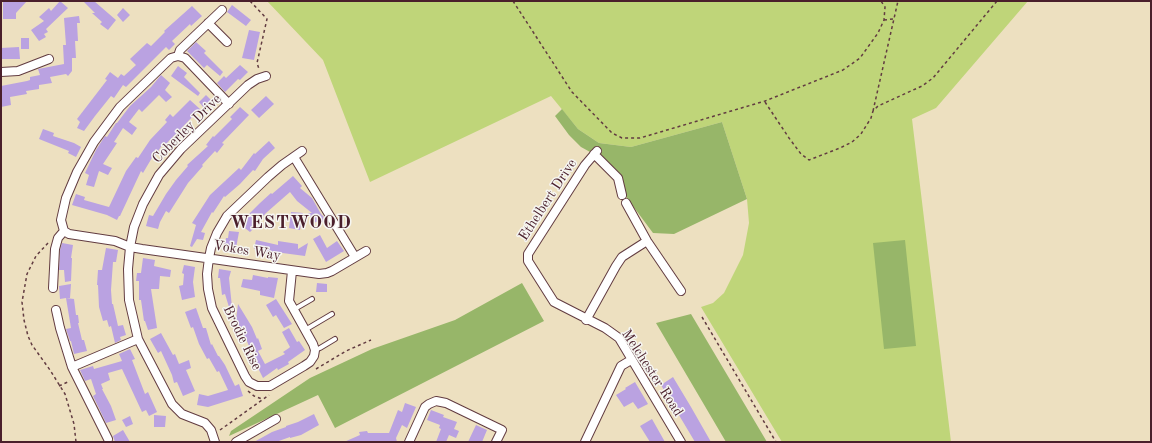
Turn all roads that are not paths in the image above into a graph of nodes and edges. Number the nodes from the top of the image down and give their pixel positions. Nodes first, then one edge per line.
1 (222, 10) dead end
2 (208, 23) junction
3 (227, 42) dead end
4 (178, 56) junction
5 (49, 59) dead end
6 (1, 72) edge
7 (264, 76) road end
8 (228, 104) junction
9 (302, 151) dead end
10 (294, 157) junction
11 (622, 195) dead end
12 (626, 203) dead end
13 (62, 233) junction
14 (647, 241) junction
15 (130, 247) junction
16 (366, 250) dead end
17 (355, 257) junction
18 (209, 258) junction
19 (528, 261) joint
20 (292, 270) junction
21 (53, 288) dead end
22 (681, 291) dead end
23 (312, 299) dead end
24 (56, 310) dead end
25 (293, 311) junction
26 (332, 314) dead end
27 (586, 320) junction
28 (305, 330) junction
29 (138, 339) junction
30 (335, 339) dead end
31 (315, 350) junction
32 (631, 360) junction
33 (72, 366) junction
34 (276, 419) dead end
35 (108, 438) dead end
36 (214, 438) edge
37 (236, 442) edge
38 (409, 442) edge
39 (496, 442) edge
40 (585, 442) edge
41 (681, 442) edge

1 - 2 street
2 - 3 street
2 - 4 street
4 - 8 street
4 - 13 street
5 - 6 street
7 - 8 street, Coberley Drive
8 - 15 street, Coberley Drive
9 - 10 street
10 - 17 street
10 - 18 street
11 - 19 street, Ethelbert Drive
12 - 14 street
13 - 15 street, Vokes Way
13 - 21 street
14 - 22 street
14 - 27 street
15 - 18 street, Vokes Way
15 - 29 street, Coberley Drive
16 - 17 street, Vokes Way
17 - 20 street, Vokes Way
18 - 20 street, Vokes Way
18 - 31 street, Brodie Rise
19 - 27 street, Melchester Road
20 - 25 street
23 - 25 lane
24 - 33 street
25 - 28 street
26 - 28 lane
27 - 32 street, Melchester Road
28 - 31 street
29 - 33 street
29 - 36 street, Coberley Drive
30 - 31 lane
32 - 40 street
32 - 41 street, Melchester Road
33 - 35 street
34 - 37 street
38 - 39 street

